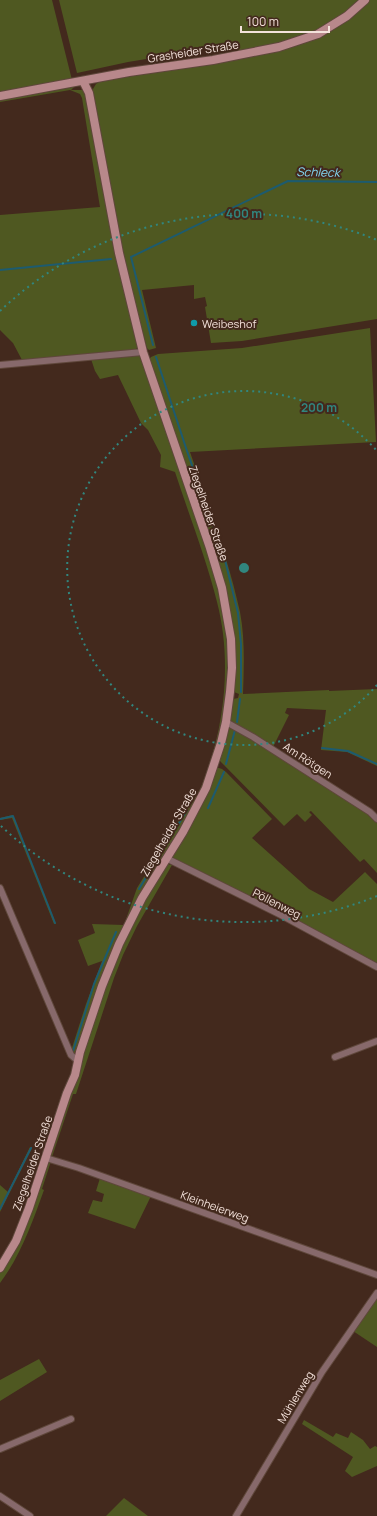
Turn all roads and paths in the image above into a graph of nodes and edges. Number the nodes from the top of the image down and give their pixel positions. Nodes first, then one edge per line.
1 (365, 0) edge
2 (83, 81) junction
3 (0, 96) edge
4 (143, 352) junction
5 (0, 365) edge
6 (226, 722) junction
7 (377, 818) edge
8 (166, 858) junction
9 (0, 888) edge
10 (377, 967) edge
11 (377, 1041) edge
12 (335, 1057) dead end
13 (78, 1061) junction
14 (46, 1158) junction
15 (0, 1268) edge
16 (377, 1275) edge
17 (377, 1293) edge
18 (71, 1419) dead end
19 (0, 1450) edge
20 (0, 1496) edge
21 (30, 1516) edge
22 (236, 1516) edge

1 - 2 street, Grasheider Straße
2 - 3 street, Grasheider Straße
2 - 4 street, Ziegelheider Straße
4 - 5 street
4 - 6 street, Ziegelheider Straße
6 - 7 street, Am Rötgen
6 - 8 street, Ziegelheider Straße
8 - 10 street, Pöllenweg
8 - 13 street, Ziegelheider Straße
9 - 13 street
11 - 12 street
13 - 14 street, Ziegelheider Straße
14 - 15 street, Ziegelheider Straße
14 - 16 street, Kleinheierweg
17 - 22 street, Mühlenweg
18 - 19 street
20 - 21 street

